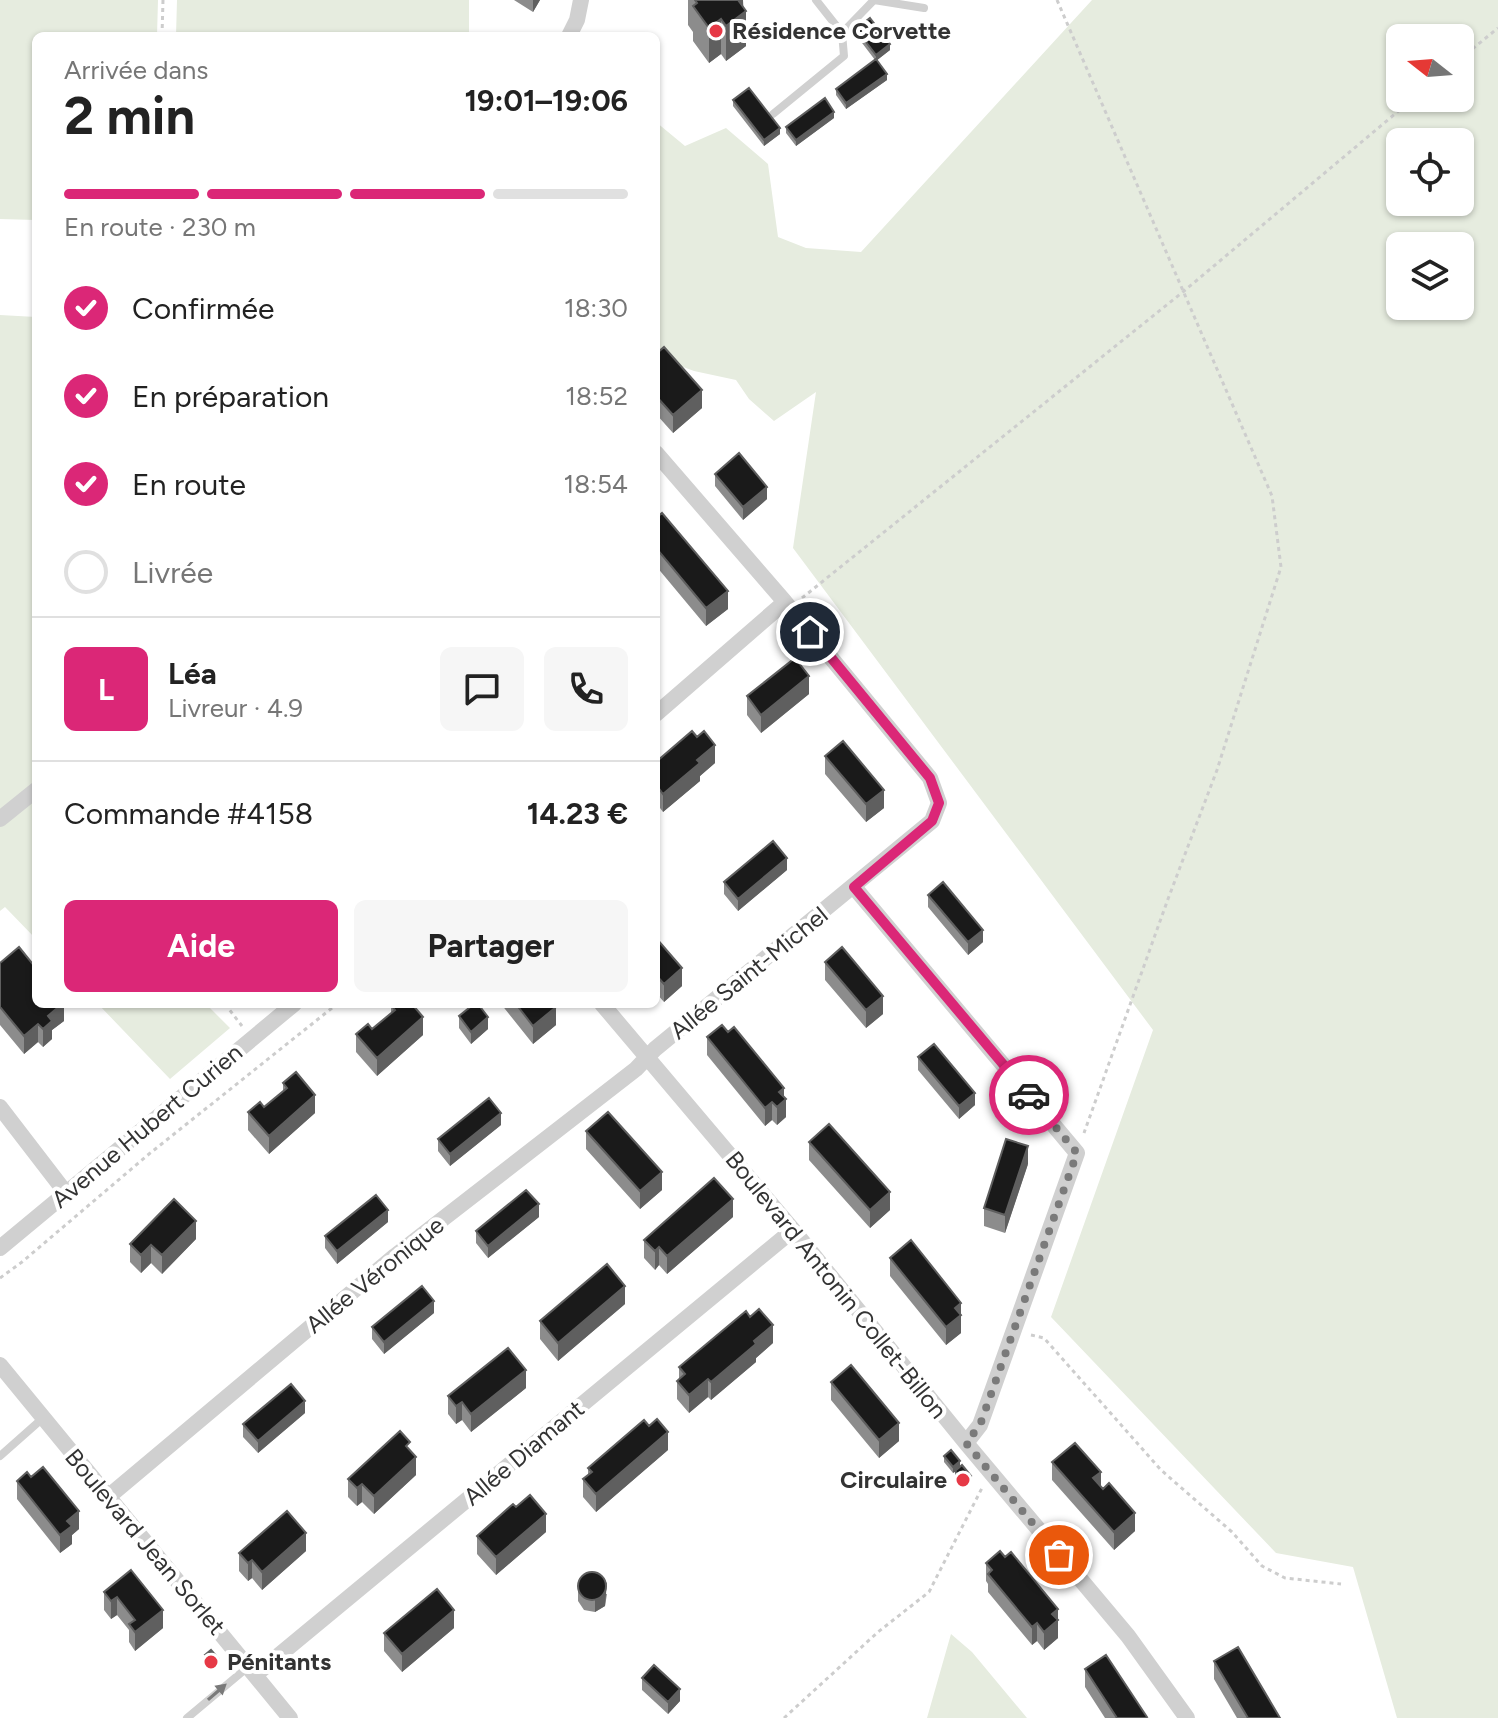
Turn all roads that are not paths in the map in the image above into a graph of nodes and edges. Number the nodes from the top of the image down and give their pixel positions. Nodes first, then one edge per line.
1 (581, 0) edge
2 (592, 0) edge
3 (816, 0) edge
4 (874, 0) edge
5 (924, 8) dead end
6 (577, 20) junction
7 (571, 32) edge
8 (842, 33) junction
9 (773, 114) edge
10 (660, 457) edge
11 (787, 605) junction
12 (660, 711) edge
13 (32, 793) edge
14 (0, 819) edge
15 (854, 887) junction
16 (289, 1008) edge
17 (605, 1008) edge
18 (646, 1058) junction
19 (0, 1107) edge
20 (66, 1193) junction
21 (793, 1230) junction
22 (0, 1248) edge
23 (0, 1365) edge
24 (43, 1418) junction
25 (966, 1443) junction
26 (0, 1456) edge
27 (108, 1497) junction
28 (251, 1671) junction
29 (187, 1718) edge
30 (290, 1718) edge
31 (1187, 1718) edge

1 - 6 street
2 - 6 street
3 - 8 lane
4 - 5 lane
4 - 8 lane
6 - 7 street
8 - 9 lane
10 - 11 street, Allée Saint-Michel
11 - 12 street
11 - 15 street, Allée Saint-Michel
13 - 14 street
15 - 18 street, Allée Saint-Michel
15 - 25 street
16 - 20 street, Avenue Hubert Curien
17 - 18 street, Boulevard Antonin Collet-Billon
18 - 21 street, Boulevard Antonin Collet-Billon
18 - 27 street, Allée Véronique
19 - 20 street
20 - 22 street, Avenue Hubert Curien
21 - 25 street, Boulevard Antonin Collet-Billon
21 - 28 street, Allée Diamant
23 - 24 street, Boulevard Jean Sorlet
24 - 26 lane
24 - 27 street, Boulevard Jean Sorlet
25 - 31 street, Boulevard Antonin Collet-Billon
27 - 28 street, Boulevard Jean Sorlet
29 -> 28 lane
28 - 30 street, Boulevard Jean Sorlet

